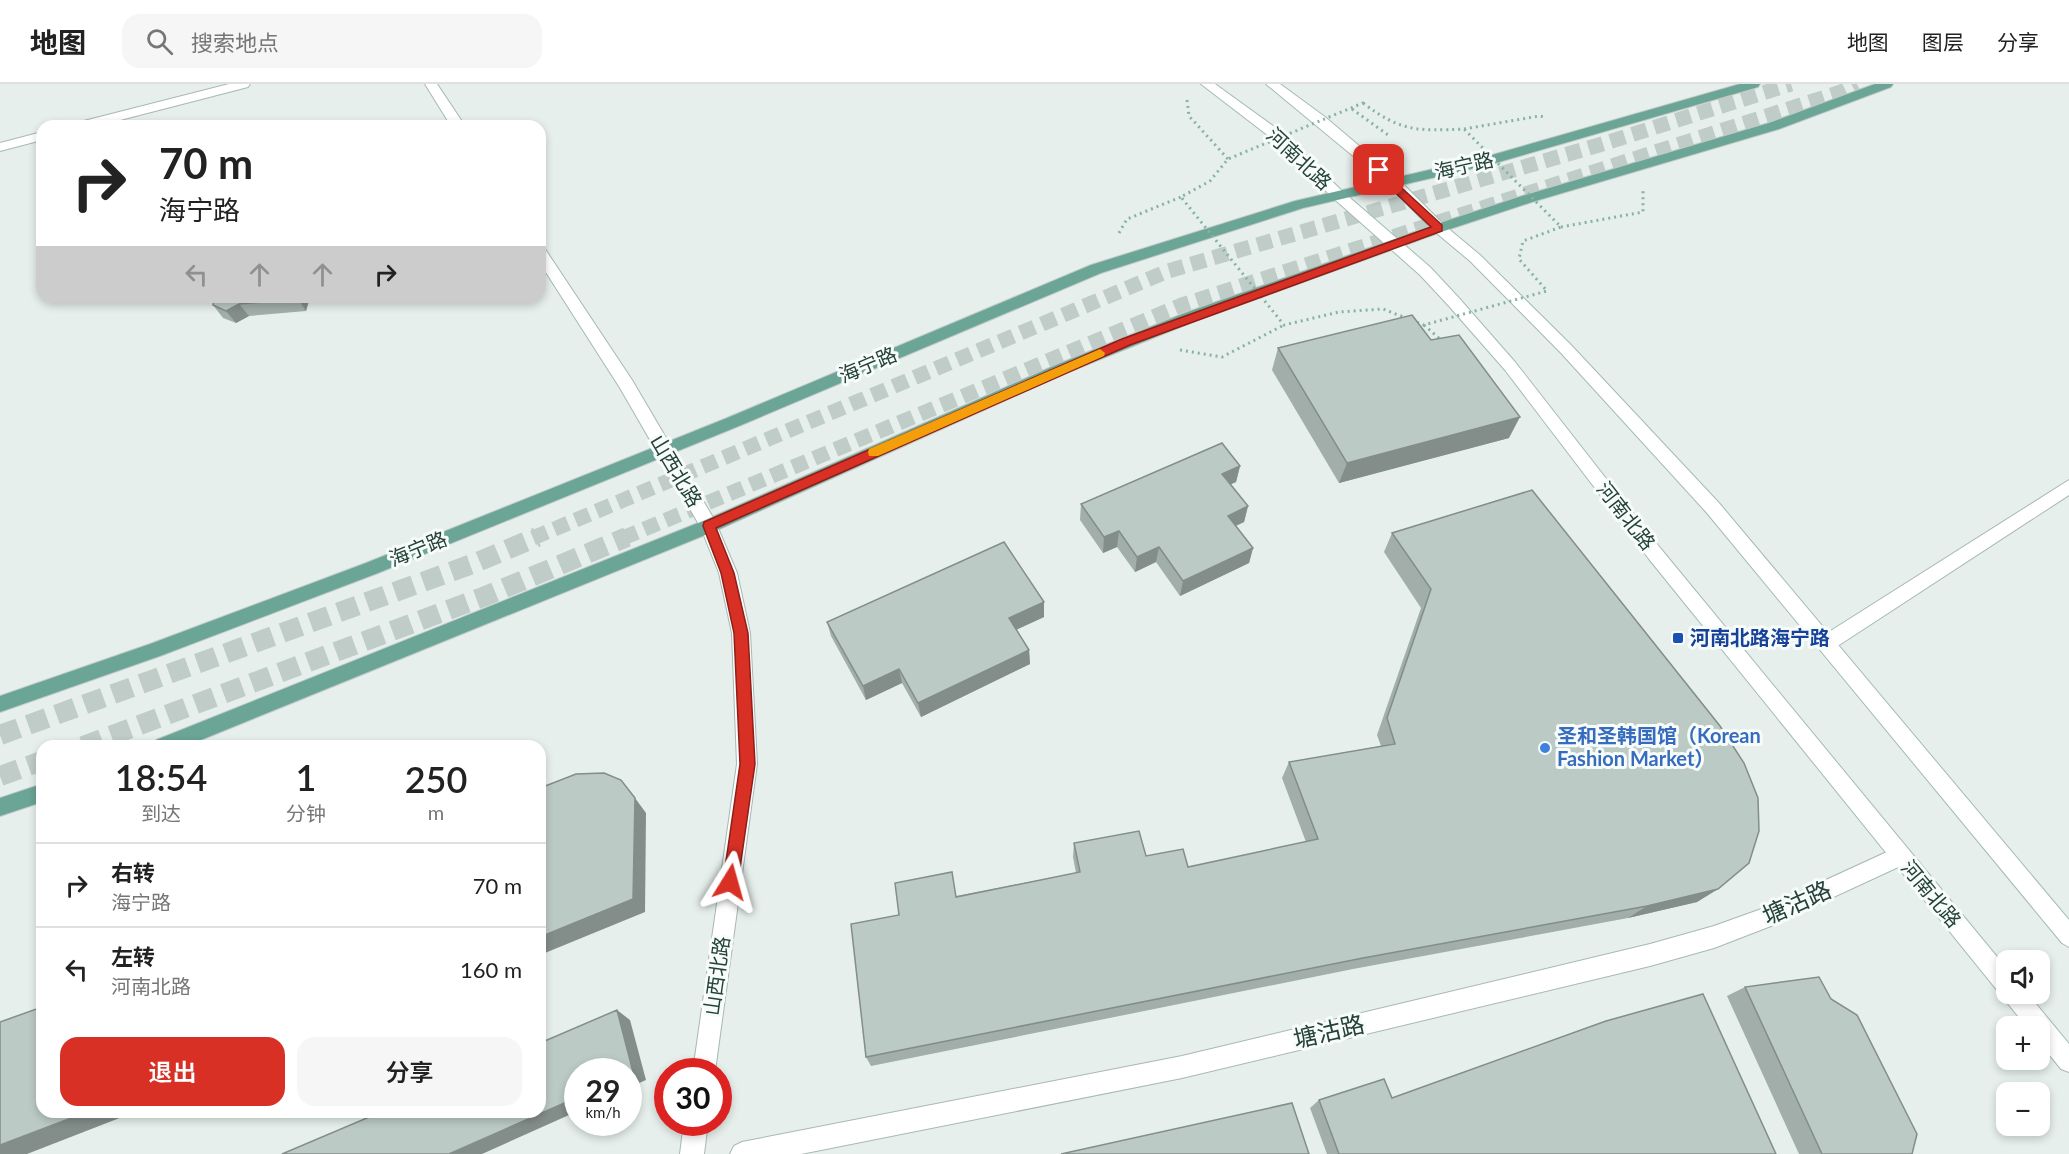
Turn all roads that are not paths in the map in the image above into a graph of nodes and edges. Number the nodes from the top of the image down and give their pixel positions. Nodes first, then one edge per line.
1 (244, 84) edge
2 (431, 84) edge
3 (1207, 84) edge
4 (1272, 84) edge
5 (1754, 84) edge
6 (1887, 84) edge
7 (104, 120) edge
8 (454, 120) edge
9 (36, 138) edge
10 (0, 147) edge
11 (1392, 181) junction
12 (1337, 194) junction
13 (1439, 228) junction
14 (1395, 243) junction
15 (546, 261) edge
16 (663, 450) junction
17 (2069, 487) edge
18 (709, 526) junction
19 (1827, 643) junction
20 (0, 704) edge
21 (178, 740) edge
22 (36, 795) edge
23 (0, 807) edge
24 (1900, 856) junction
25 (2069, 936) edge
26 (1996, 973) edge
27 (2022, 1004) edge
28 (2032, 1016) edge
29 (2050, 1038) edge
30 (706, 1058) edge
31 (2069, 1061) edge
32 (694, 1136) edge
33 (692, 1154) edge
34 (742, 1154) edge

1 - 7 street
2 - 8 street
3 - 12 street, 河南北路
4 - 11 street, 河南北路
5 - 11 main road, 海宁路
6 - 13 main road
9 - 10 street
11 - 12 main road, 海宁路
11 - 13 street, 河南北路
12 - 14 street, 河南北路
12 - 16 main road, 海宁路
13 - 14 main road
13 - 19 street, 河南北路
14 - 18 main road
14 - 24 street, 河南北路
15 - 16 street, 山西北路
16 - 18 street, 山西北路
16 - 20 main road, 海宁路
17 - 19 street
18 - 21 main road
18 - 30 street, 山西北路
19 - 25 street, 河南北路
22 - 23 main road
24 - 26 street, 河南北路
24 - 34 street, 塘沽路
27 - 28 street
29 - 31 street
32 - 33 street

